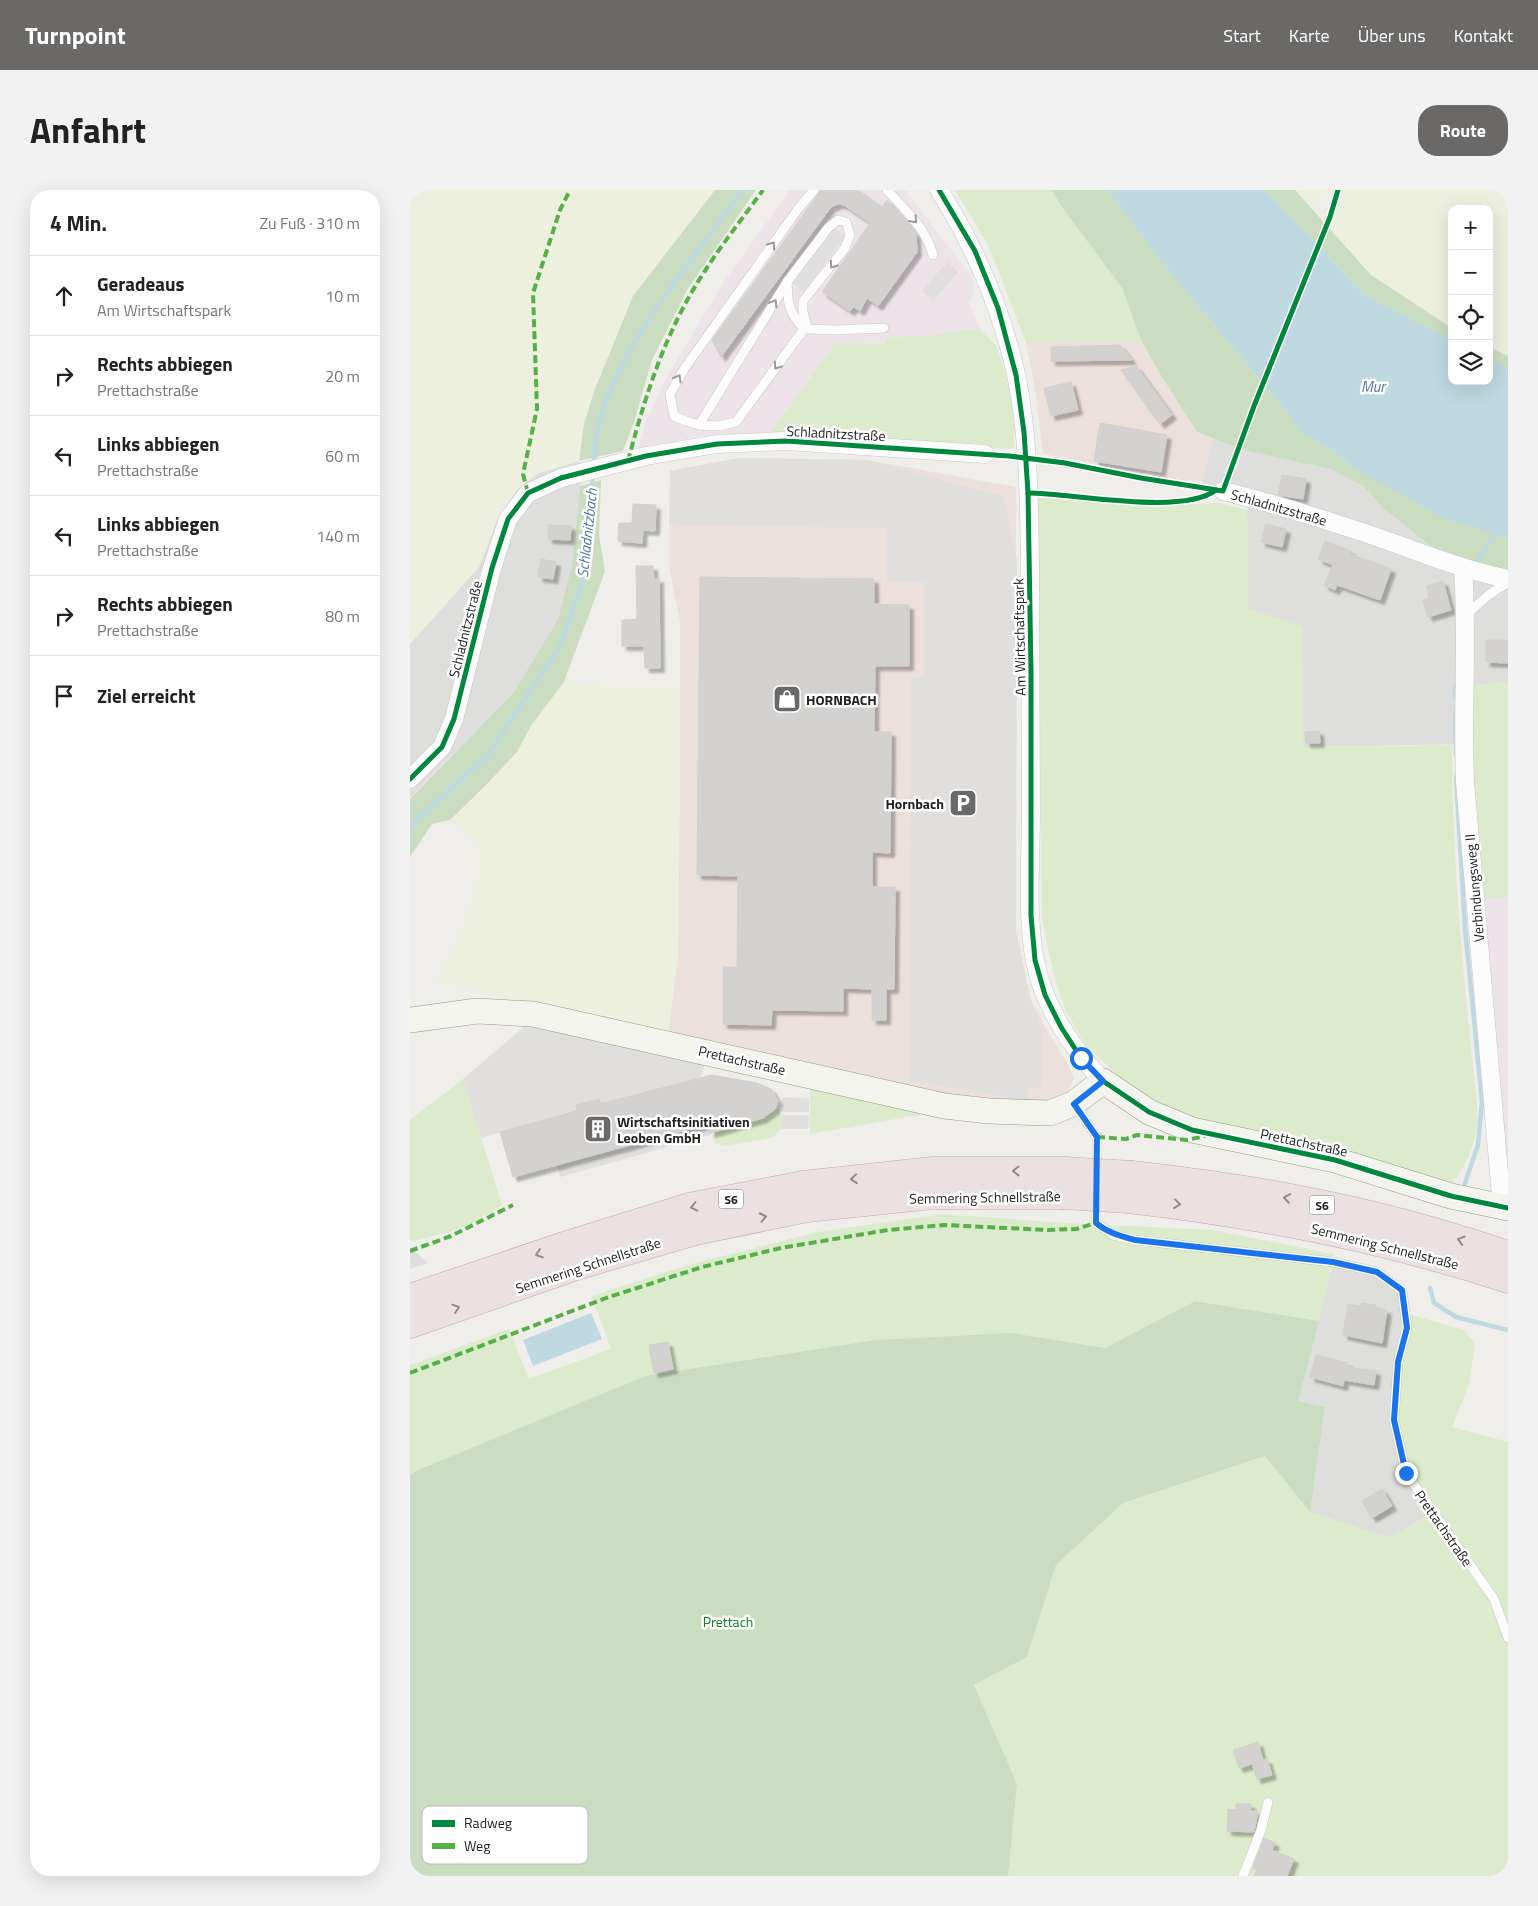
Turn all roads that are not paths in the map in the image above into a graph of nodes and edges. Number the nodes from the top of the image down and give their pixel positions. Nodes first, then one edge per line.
1 (814, 190) edge
2 (886, 190) edge
3 (939, 190) edge
4 (933, 255) dead end
5 (787, 282) junction
6 (884, 328) dead end
7 (805, 329) junction
8 (699, 425) junction
9 (985, 454) dead end
10 (1223, 491) dead end
11 (1464, 568) junction
12 (1508, 579) edge
13 (1508, 583) edge
14 (1466, 616) junction
15 (410, 779) edge
16 (410, 1020) edge
17 (1103, 1081) junction
18 (1074, 1104) junction
19 (1064, 1183) junction
20 (1505, 1207) edge
21 (1504, 1273) edge
22 (410, 1298) edge
23 (410, 1324) edge
24 (1508, 1638) edge
25 (1268, 1802) dead end
26 (1243, 1876) edge

8 -> 1 lane
2 -> 4 lane
3 - 17 street, Am Wirtschaftspark
5 - 7 lane
5 -> 7 lane
8 -> 5 lane
6 - 7 lane
7 -> 8 lane
9 - 15 street, Schladnitzstraße
10 - 11 street, Schladnitzstraße
11 - 12 street, Schladnitzstraße
11 - 14 street, Verbindungsweg II
13 - 14 lane
14 - 20 street, Verbindungsweg II
16 - 18 street, Prettachstraße
17 - 18 street, Prettachstraße
17 - 20 street, Prettachstraße
18 - 24 lane, Prettachstraße
19 - 21 highway, Semmering Schnellstraße / S6, bridge
19 -> 22 highway, Semmering Schnellstraße / S6
23 -> 19 highway, Semmering Schnellstraße / S6
25 - 26 lane

